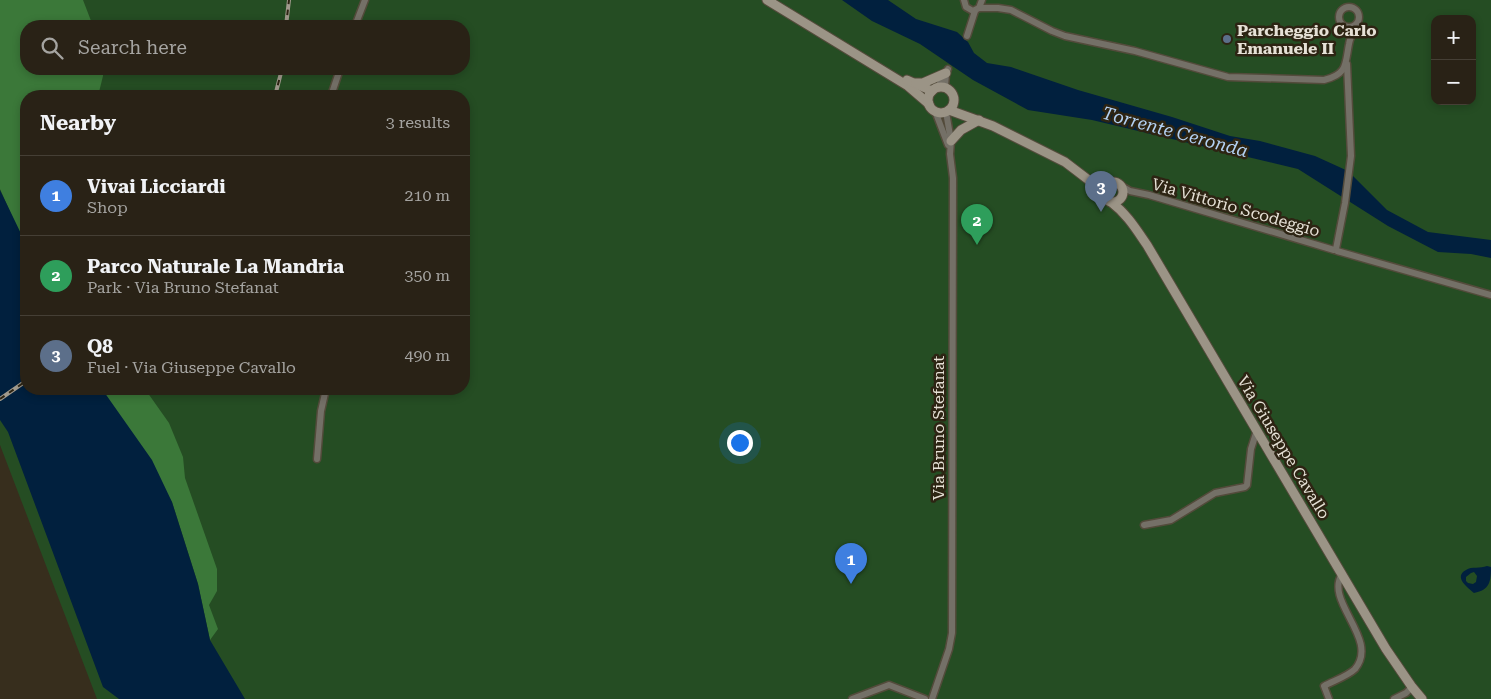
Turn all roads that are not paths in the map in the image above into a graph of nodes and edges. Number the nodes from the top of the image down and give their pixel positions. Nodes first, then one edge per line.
1 (365, 0) edge
2 (766, 0) edge
3 (777, 0) edge
4 (964, 0) edge
5 (983, 0) edge
6 (1350, 0) edge
7 (998, 8) junction
8 (1344, 8) junction
9 (1356, 9) junction
10 (974, 10) junction
11 (357, 20) edge
12 (1357, 25) junction
13 (1344, 26) junction
14 (967, 36) dead end
15 (1349, 42) junction
16 (1347, 63) junction
17 (947, 71) joint
18 (338, 75) edge
19 (911, 83) junction
20 (938, 88) junction
21 (333, 90) edge
22 (954, 101) junction
23 (932, 108) junction
24 (947, 111) junction
25 (979, 120) junction
26 (992, 126) junction
27 (951, 141) junction
28 (950, 154) junction
29 (1105, 188) junction
30 (1121, 197) junction
31 (1335, 250) junction
32 (1491, 295) edge
33 (325, 395) edge
34 (1257, 430) junction
35 (317, 458) dead end
36 (1144, 525) dead end
37 (1342, 574) junction
38 (1412, 687) junction
39 (852, 699) edge
40 (925, 699) edge
41 (932, 699) edge
42 (1329, 699) edge
43 (1394, 699) edge
44 (1422, 699) edge

1 - 11 street
2 - 23 street
3 - 19 street
4 - 10 street
5 - 7 street
5 - 10 street
6 - 8 street
6 - 9 street
7 - 10 street
7 - 16 street
8 - 9 street
8 - 13 street
9 - 12 street
10 - 14 street
12 - 13 street
12 - 15 street
13 - 15 street
15 - 16 street
16 - 31 street
17 - 19 street
17 - 20 street
18 - 21 street
19 - 20 street
20 - 22 street
20 - 23 street
22 - 24 street
22 - 26 street
23 - 24 street
23 - 28 street, Via Bruno Stefanat
24 - 25 street
24 - 27 street, Via Bruno Stefanat
25 - 26 street
25 - 27 street
26 - 29 street
27 - 28 street, Via Bruno Stefanat
28 - 41 street, Via Bruno Stefanat
29 - 30 street
29 - 30 street
30 - 31 street, Via Vittorio Scodeggio
30 - 34 street, Via Giuseppe Cavallo
31 - 32 street, Via Vittorio Scodeggio
33 - 35 street
34 - 36 street
34 - 37 street, Via Giuseppe Cavallo
37 - 38 street, Via Giuseppe Cavallo
37 - 42 street
38 - 43 street
38 - 44 street, Via Giuseppe Cavallo
39 - 40 street

